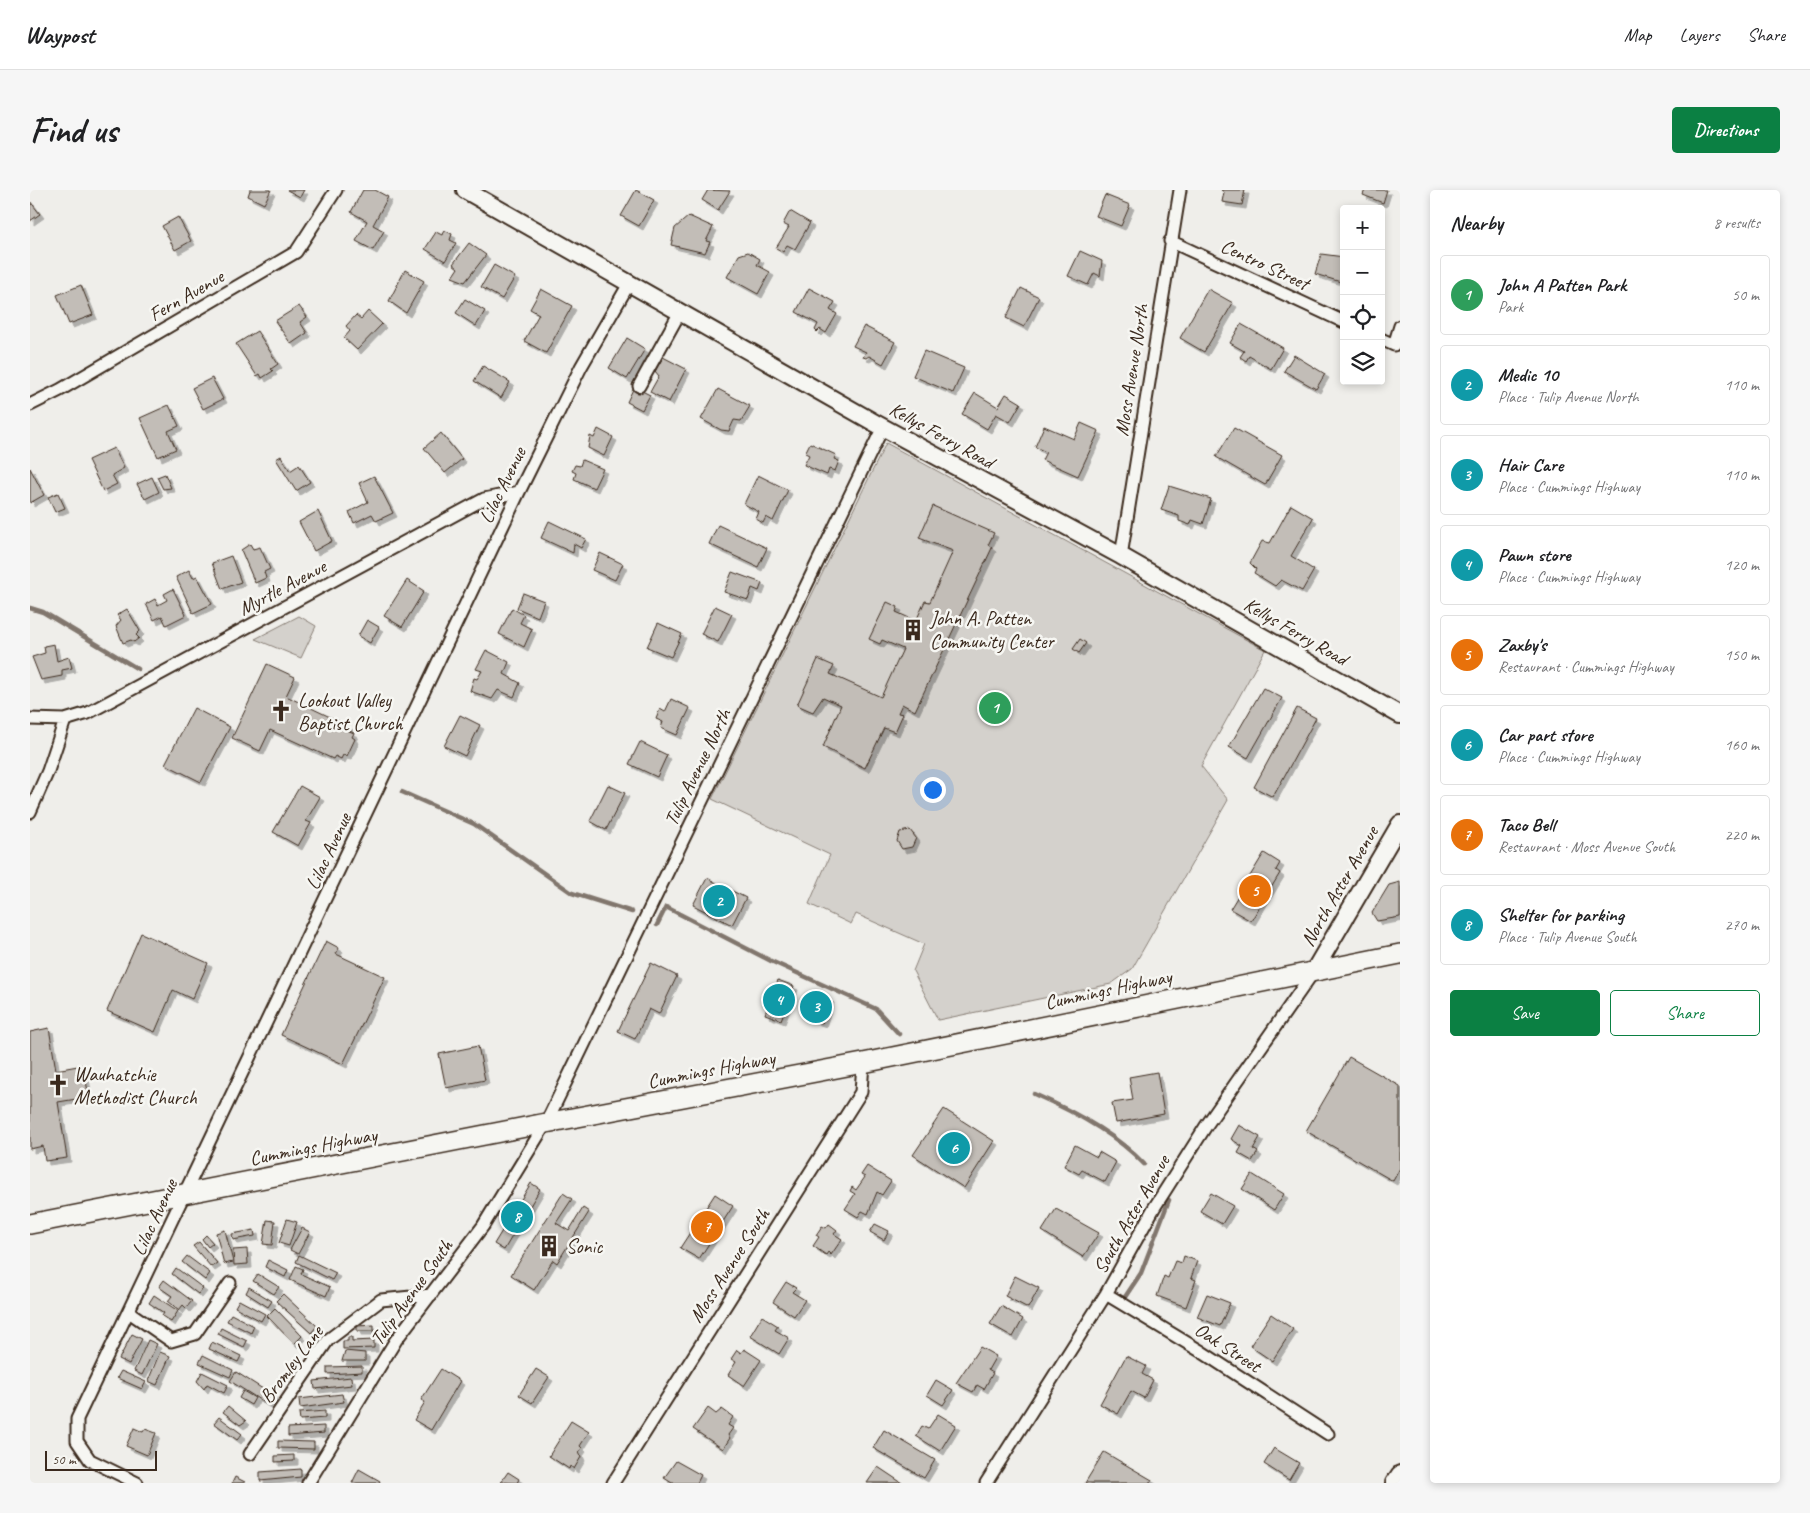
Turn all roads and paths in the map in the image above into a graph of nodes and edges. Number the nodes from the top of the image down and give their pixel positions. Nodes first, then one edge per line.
1 (336, 190) edge
2 (465, 190) edge
3 (1180, 190) edge
4 (1170, 241) junction
5 (630, 282) junction
6 (680, 312) junction
7 (1340, 320) edge
8 (1400, 326) edge
9 (1383, 340) edge
10 (639, 386) dead end
11 (30, 405) edge
12 (883, 427) junction
13 (519, 492) junction
14 (1120, 556) junction
15 (1400, 715) edge
16 (30, 719) edge
17 (65, 720) junction
18 (30, 812) edge
19 (1400, 824) edge
20 (1400, 954) edge
21 (1315, 969) junction
22 (863, 1063) junction
23 (546, 1123) junction
24 (186, 1194) junction
25 (30, 1224) edge
26 (230, 1283) dead end
27 (1106, 1294) junction
28 (431, 1295) junction
29 (129, 1312) junction
30 (1328, 1434) dead end
31 (250, 1454) dead end
32 (1400, 1474) edge
33 (137, 1483) edge
34 (308, 1483) edge
35 (613, 1483) edge
36 (986, 1483) edge
37 (1394, 1483) edge

1 - 11 street, Fern Avenue
2 - 5 street, Kellys Ferry Road
3 - 4 street, Moss Avenue North
4 - 7 street, Centro Street
4 - 14 street, Moss Avenue North
5 - 6 street, Kellys Ferry Road
5 - 13 street, Lilac Avenue
6 - 10 street
6 - 12 street, Kellys Ferry Road
8 - 9 street
12 - 14 street, Kellys Ferry Road
12 - 23 street, Tulip Avenue North
13 - 17 street, Myrtle Avenue
13 - 24 street, Lilac Avenue
14 - 15 street, Kellys Ferry Road
16 - 17 street, Myrtle Avenue
17 - 18 street
19 - 21 street, North Aster Avenue
20 - 21 main road, Cummings Highway
21 - 22 main road, Cummings Highway
21 - 27 street, South Aster Avenue
22 - 23 main road, Cummings Highway
22 - 35 street, Moss Avenue South
23 - 24 main road, Cummings Highway
23 - 28 street, Tulip Avenue South
24 - 25 main road, Cummings Highway
24 - 29 street, Lilac Avenue
26 - 29 street
27 - 30 street, Oak Street
27 - 36 street, South Aster Avenue
28 - 31 street, Bromley Lane
28 - 34 street, Tulip Avenue South
29 - 33 street, Lilac Avenue
32 - 37 street

